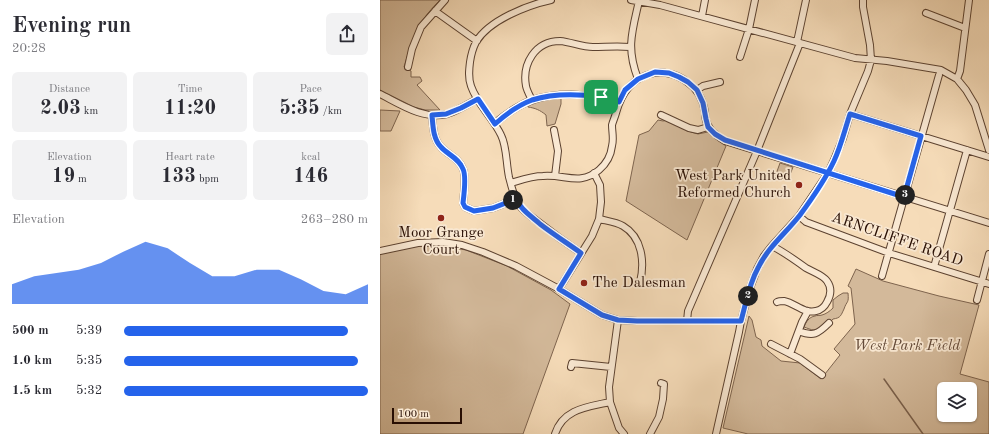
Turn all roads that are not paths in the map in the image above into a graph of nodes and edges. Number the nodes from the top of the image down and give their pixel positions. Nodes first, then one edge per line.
1 (445, 0) edge
2 (551, 0) edge
3 (631, 0) edge
4 (705, 0) edge
5 (755, 0) edge
6 (806, 0) edge
7 (863, 0) edge
8 (969, 0) edge
9 (639, 1) junction
10 (435, 11) junction
11 (926, 13) dead end
12 (702, 16) junction
13 (965, 28) junction
14 (749, 29) junction
15 (477, 41) junction
16 (798, 43) junction
17 (630, 47) junction
18 (740, 57) dead end
19 (871, 60) junction
20 (408, 67) dead end
21 (939, 75) dead end
22 (638, 79) junction
23 (957, 79) junction
24 (720, 82) dead end
25 (697, 90) junction
26 (380, 94) edge
27 (478, 99) junction
28 (532, 100) junction
29 (619, 102) junction
30 (850, 114) junction
31 (432, 115) junction
32 (661, 115) dead end
33 (495, 124) junction
34 (708, 127) junction
35 (554, 130) dead end
36 (921, 136) junction
37 (967, 150) junction
38 (989, 150) edge
39 (757, 151) junction
40 (989, 157) edge
41 (828, 173) junction
42 (594, 174) junction
43 (556, 176) junction
44 (511, 183) junction
45 (904, 197) junction
46 (516, 199) junction
47 (950, 211) junction
48 (799, 216) junction
49 (599, 219) junction
50 (989, 224) edge
51 (772, 246) junction
52 (380, 251) edge
53 (581, 253) junction
54 (889, 253) junction
55 (989, 254) edge
56 (934, 267) junction
57 (882, 276) dead end
58 (640, 282) dead end
59 (981, 282) junction
60 (989, 284) edge
61 (559, 289) junction
62 (976, 300) dead end
63 (777, 302) dead end
64 (808, 312) junction
65 (618, 320) junction
66 (687, 321) junction
67 (741, 321) junction
68 (829, 323) dead end
69 (799, 331) junction
70 (771, 344) dead end
71 (790, 354) junction
72 (572, 363) dead end
73 (611, 367) junction
74 (822, 375) dead end
75 (661, 383) dead end
76 (610, 402) junction
77 (555, 434) edge
78 (624, 434) edge
79 (650, 434) edge
80 (716, 434) edge

1 - 10 street
2 - 15 street
3 - 9 street
4 - 12 street
5 - 14 street
6 - 16 street
7 - 19 street
8 - 13 street
9 - 12 street
9 - 17 street
10 - 15 street
10 - 20 street
11 - 13 street
12 - 14 street
13 - 23 street
14 - 16 street
14 - 18 street
15 - 27 street
16 - 19 street
16 - 39 street
17 - 22 street
17 - 28 street
19 - 23 street
19 - 30 street
21 - 36 street
22 - 25 street
22 - 29 street
23 - 38 street
24 - 25 street
25 - 34 street
26 - 31 street
27 - 31 street
27 - 33 street
28 - 29 street
28 - 33 street
29 - 42 street
30 - 36 street
30 - 41 street
31 - 46 street
32 - 34 street
33 - 44 street
34 - 39 street
35 - 43 street
36 - 37 street
36 - 45 street
37 - 40 street
37 - 47 street
39 - 41 street
39 - 66 street
41 - 45 street
41 - 48 street
42 - 43 street
42 - 49 street
43 - 44 street
44 - 46 street
45 - 47 street
45 - 54 street
46 - 53 street
47 - 50 street
47 - 56 street
48 - 51 street
48 - 54 street, ARNCLIFFE ROAD
49 - 53 street
49 - 58 street
51 - 64 street
51 - 67 street
52 - 61 street
53 - 61 street
54 - 56 street, ARNCLIFFE ROAD
54 - 57 street
55 - 59 street
56 - 59 street, ARNCLIFFE ROAD
59 - 60 street, ARNCLIFFE ROAD
59 - 62 street
61 - 65 street
63 - 64 street
64 - 69 street
65 - 66 street
65 - 73 street
66 - 67 street
67 - 80 street
68 - 69 street
69 - 71 street
70 - 71 street
71 - 74 street
72 - 73 street
73 - 76 street
75 - 79 street
76 - 77 street
76 - 78 street

